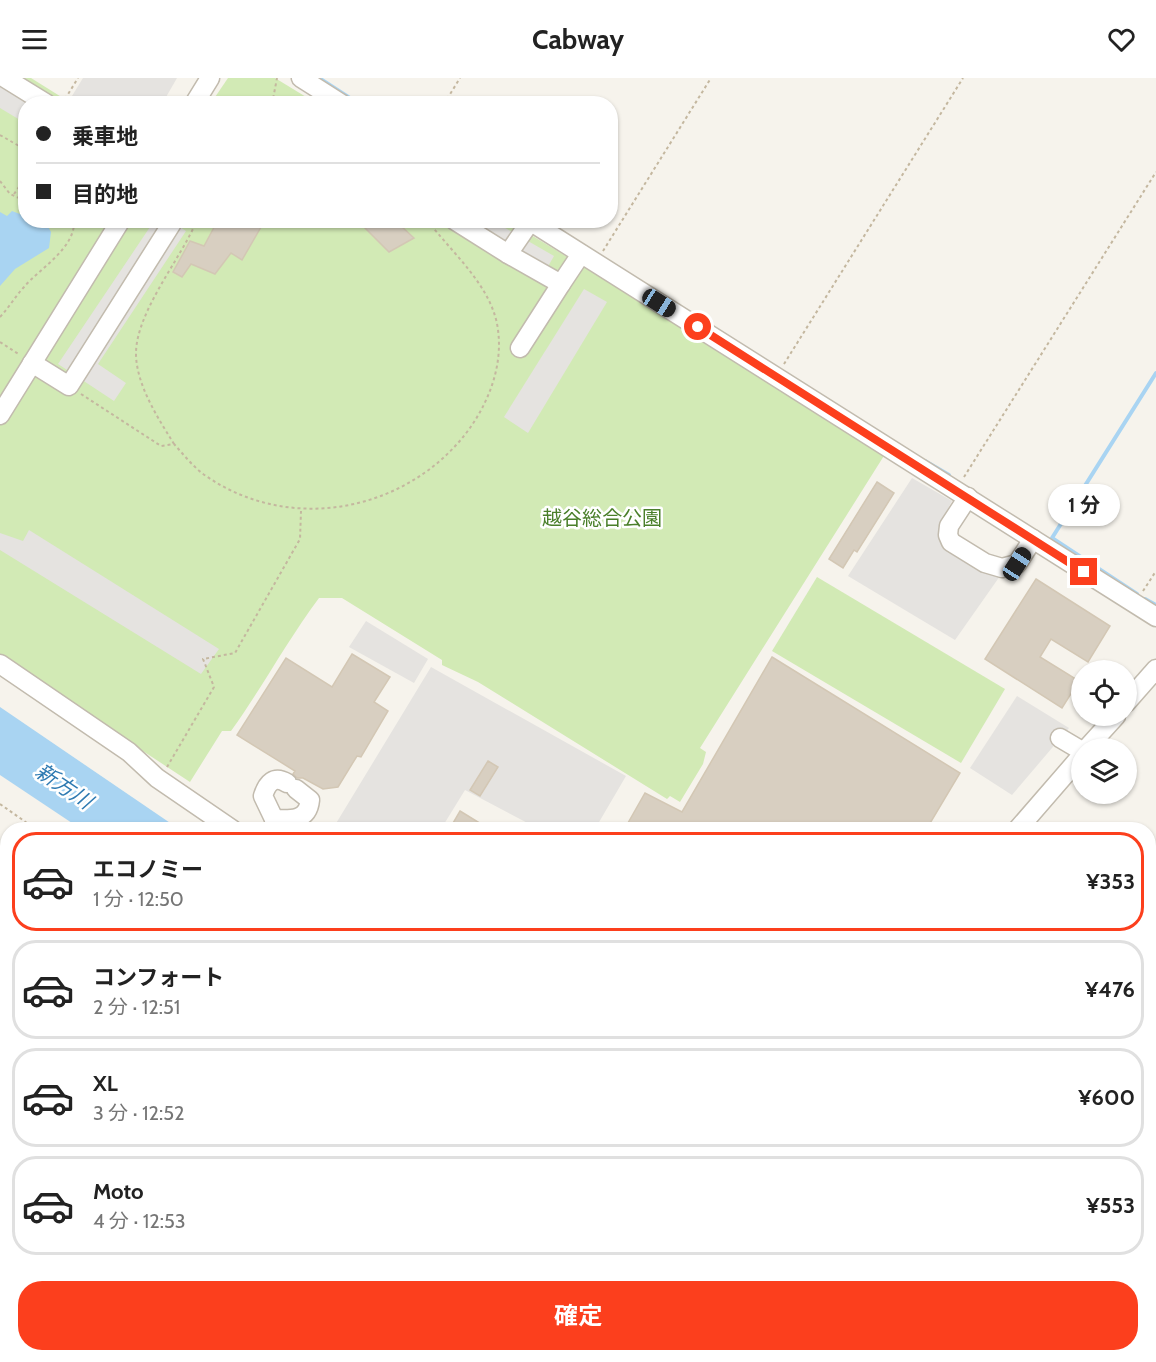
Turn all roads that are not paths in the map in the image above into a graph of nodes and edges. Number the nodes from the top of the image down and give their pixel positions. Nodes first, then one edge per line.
1 (210, 78) edge
2 (301, 78) edge
3 (4, 79) edge
4 (32, 96) edge
5 (199, 96) edge
6 (329, 96) edge
7 (116, 228) edge
8 (169, 228) edge
9 (467, 228) edge
10 (525, 228) edge
11 (540, 228) edge
12 (508, 254) junction
13 (588, 259) junction
14 (561, 284) junction
15 (520, 348) dead end
16 (32, 363) junction
17 (0, 415) edge
18 (951, 490) junction
19 (1034, 539) junction
20 (1156, 617) edge
21 (0, 664) edge
22 (1156, 669) edge
23 (1137, 691) edge
24 (1107, 726) edge
25 (1060, 738) dead end
26 (1096, 738) edge
27 (1071, 746) edge
28 (1071, 766) edge
29 (221, 822) edge
30 (270, 822) edge
31 (284, 822) edge
32 (1024, 822) edge

1 - 5 street
2 - 6 street
3 - 4 street
7 - 16 street
8 - 16 street
9 - 12 street
10 - 12 street
11 - 13 street
12 - 14 street
13 - 14 street
13 - 18 street
14 - 15 street
16 - 17 street
18 - 19 street
18 - 19 street
19 - 20 street
21 - 29 street
22 - 23 street
24 - 26 street
25 - 27 street
28 - 32 street
30 - 31 street

